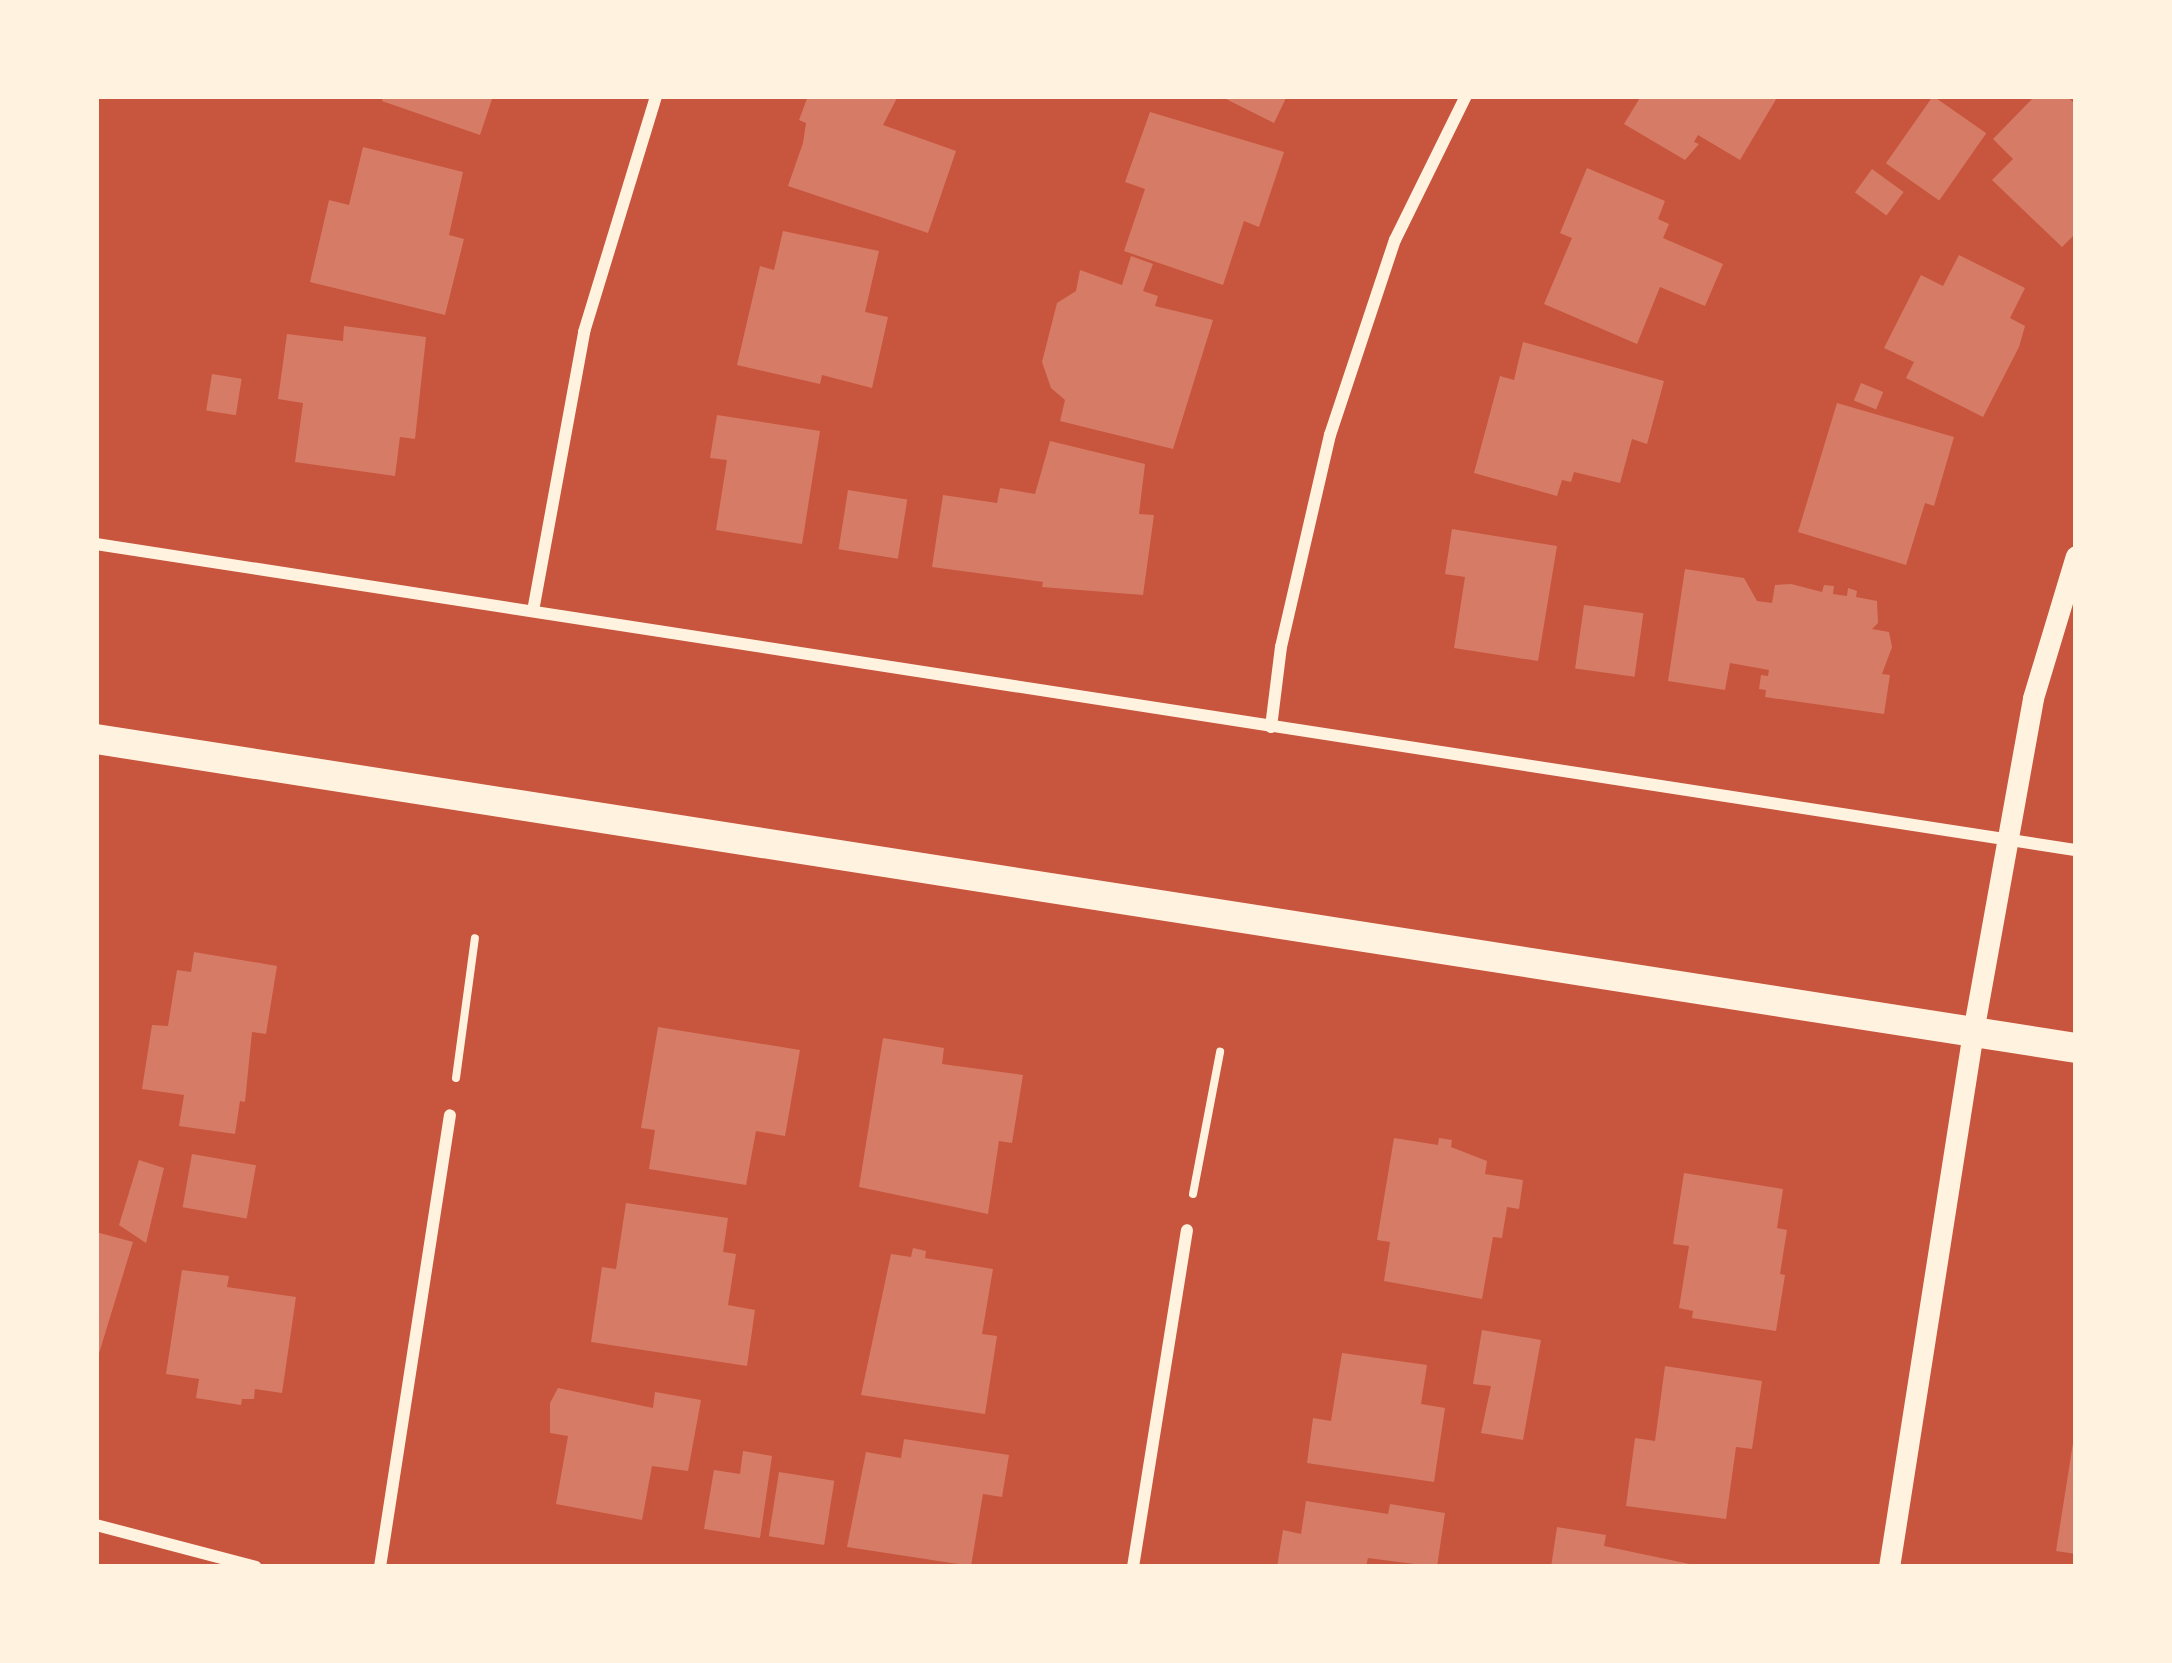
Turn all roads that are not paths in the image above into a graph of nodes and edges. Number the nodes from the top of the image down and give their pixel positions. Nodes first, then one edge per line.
1 (656, 96) edge
2 (1466, 96) edge
3 (96, 544) edge
4 (2076, 556) edge
5 (533, 611) junction
6 (1271, 727) junction
7 (96, 739) edge
8 (2008, 839) junction
9 (2076, 850) edge
10 (1973, 1032) junction
11 (2076, 1048) edge
12 (450, 1115) road end
13 (1187, 1230) road end
14 (96, 1525) edge
15 (256, 1567) edge
16 (380, 1567) edge
17 (1133, 1567) edge
18 (1889, 1567) edge

1 - 5 street
2 - 6 street
3 - 5 street
4 - 8 street
5 - 6 street
6 - 8 street
7 - 10 main road
8 - 9 street
8 - 10 street
10 - 11 main road
10 - 18 street
12 - 16 street
13 - 17 street
14 - 15 street

